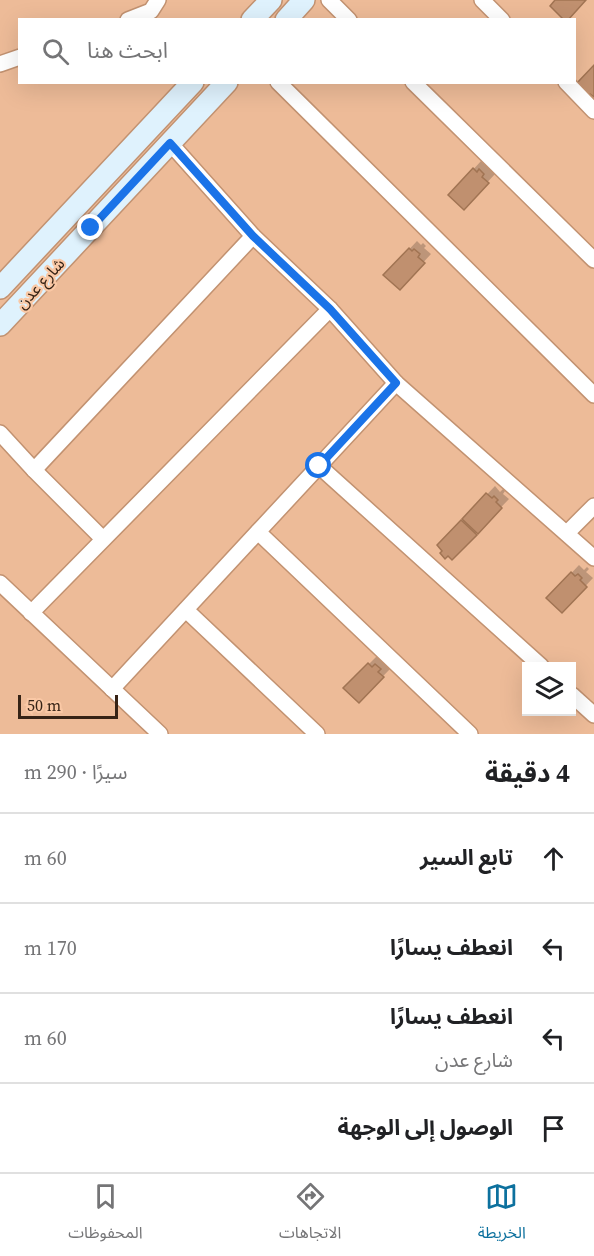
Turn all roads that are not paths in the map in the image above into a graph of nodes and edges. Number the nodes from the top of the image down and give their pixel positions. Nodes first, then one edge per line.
1 (271, 0) edge
2 (304, 0) edge
3 (329, 0) edge
4 (482, 0) edge
5 (158, 2) edge
6 (133, 18) edge
7 (163, 18) edge
8 (254, 18) edge
9 (288, 18) edge
10 (347, 18) edge
11 (500, 18) edge
12 (18, 58) edge
13 (0, 64) edge
14 (192, 84) edge
15 (225, 84) edge
16 (280, 84) edge
17 (415, 84) edge
18 (568, 84) edge
19 (594, 111) edge
20 (170, 143) junction
21 (66, 219) junction
22 (91, 228) junction
23 (253, 236) junction
24 (594, 260) edge
25 (0, 288) edge
26 (330, 309) junction
27 (0, 325) edge
28 (396, 383) junction
29 (594, 395) edge
30 (0, 433) edge
31 (319, 466) junction
32 (33, 470) junction
33 (594, 506) edge
34 (258, 531) junction
35 (567, 533) junction
36 (103, 539) junction
37 (594, 558) edge
38 (0, 583) edge
39 (186, 610) junction
40 (31, 614) junction
41 (537, 662) edge
42 (112, 689) junction
43 (576, 699) edge
44 (594, 715) edge
45 (160, 734) edge
46 (317, 734) edge
47 (470, 734) edge

1 - 8 street
2 - 9 street
3 - 10 street
4 - 11 street
5 - 6 street
5 - 7 street
12 - 13 street
14 - 21 street, شارع عدن
15 - 20 street, شارع عدن
16 - 29 street
17 - 24 street
18 - 19 street
20 - 22 street, شارع عدن
20 - 23 street
21 - 22 street
21 - 25 street, شارع عدن
22 - 27 street, شارع عدن
23 - 26 street
23 - 32 street
26 - 28 street
26 - 36 street
28 - 31 street
28 - 35 street
30 - 32 street
31 - 34 street
31 - 41 street
32 - 36 street
33 - 35 street
34 - 39 street
34 - 47 street
35 - 37 street
36 - 40 street
38 - 40 street
39 - 42 street
39 - 46 street
40 - 42 street
42 - 45 street
43 - 44 street

